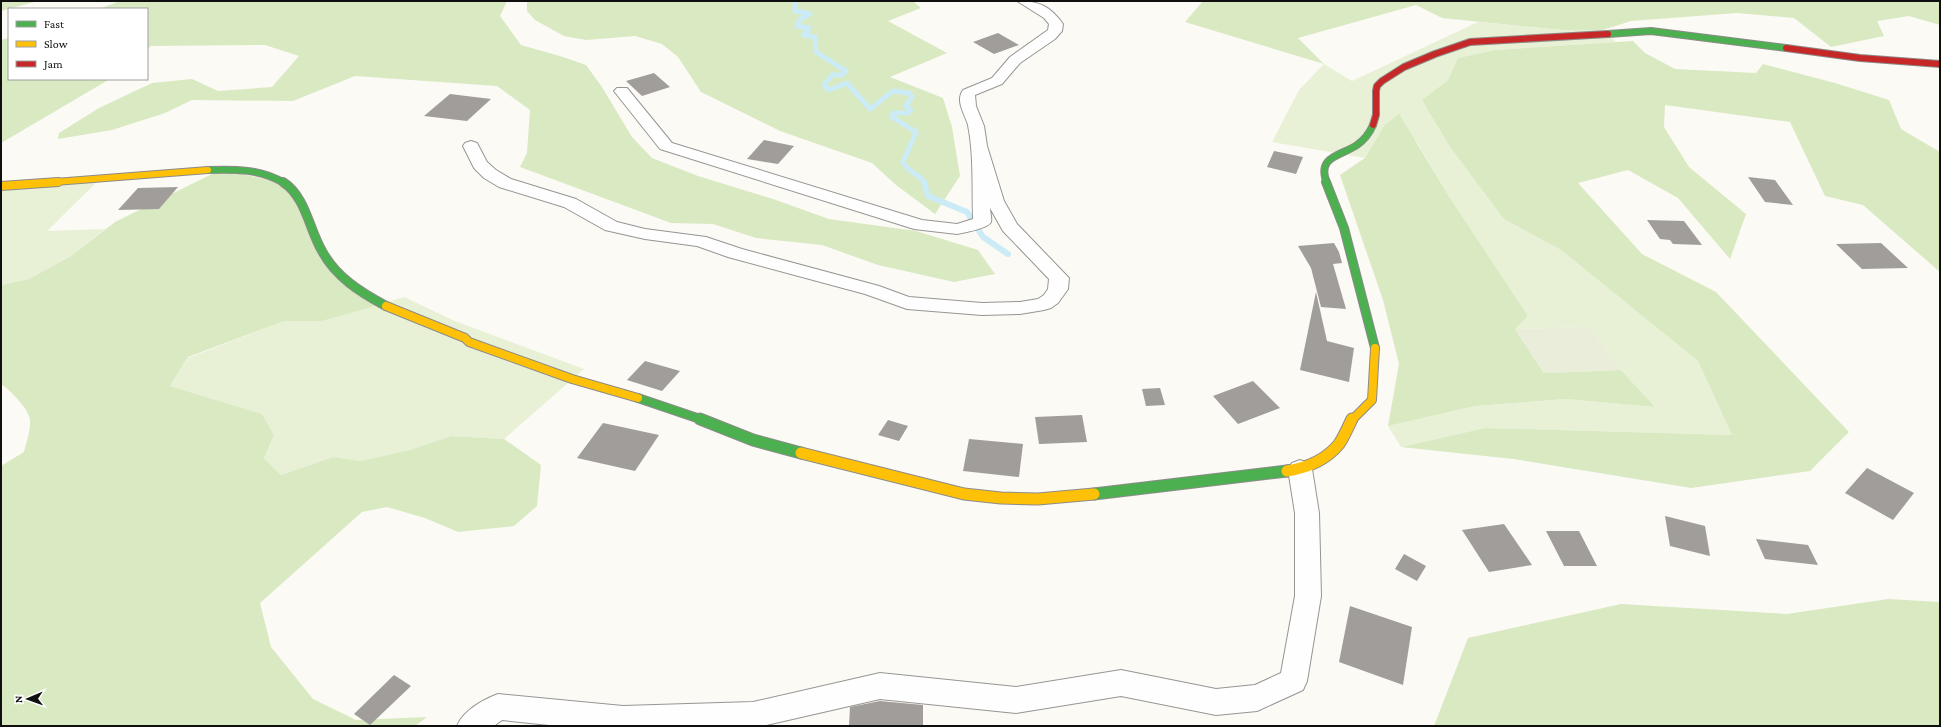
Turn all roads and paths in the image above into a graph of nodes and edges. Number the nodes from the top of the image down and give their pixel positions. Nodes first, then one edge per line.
1 (1024, 1) edge
2 (1940, 64) edge
3 (622, 91) dead end
4 (978, 143) junction
5 (471, 146) dead end
6 (1, 186) edge
7 (1300, 469) junction
8 (471, 726) edge

1 - 4 street
2 - 7 street
3 - 4 street
4 - 5 street
6 - 7 street
7 - 8 street

